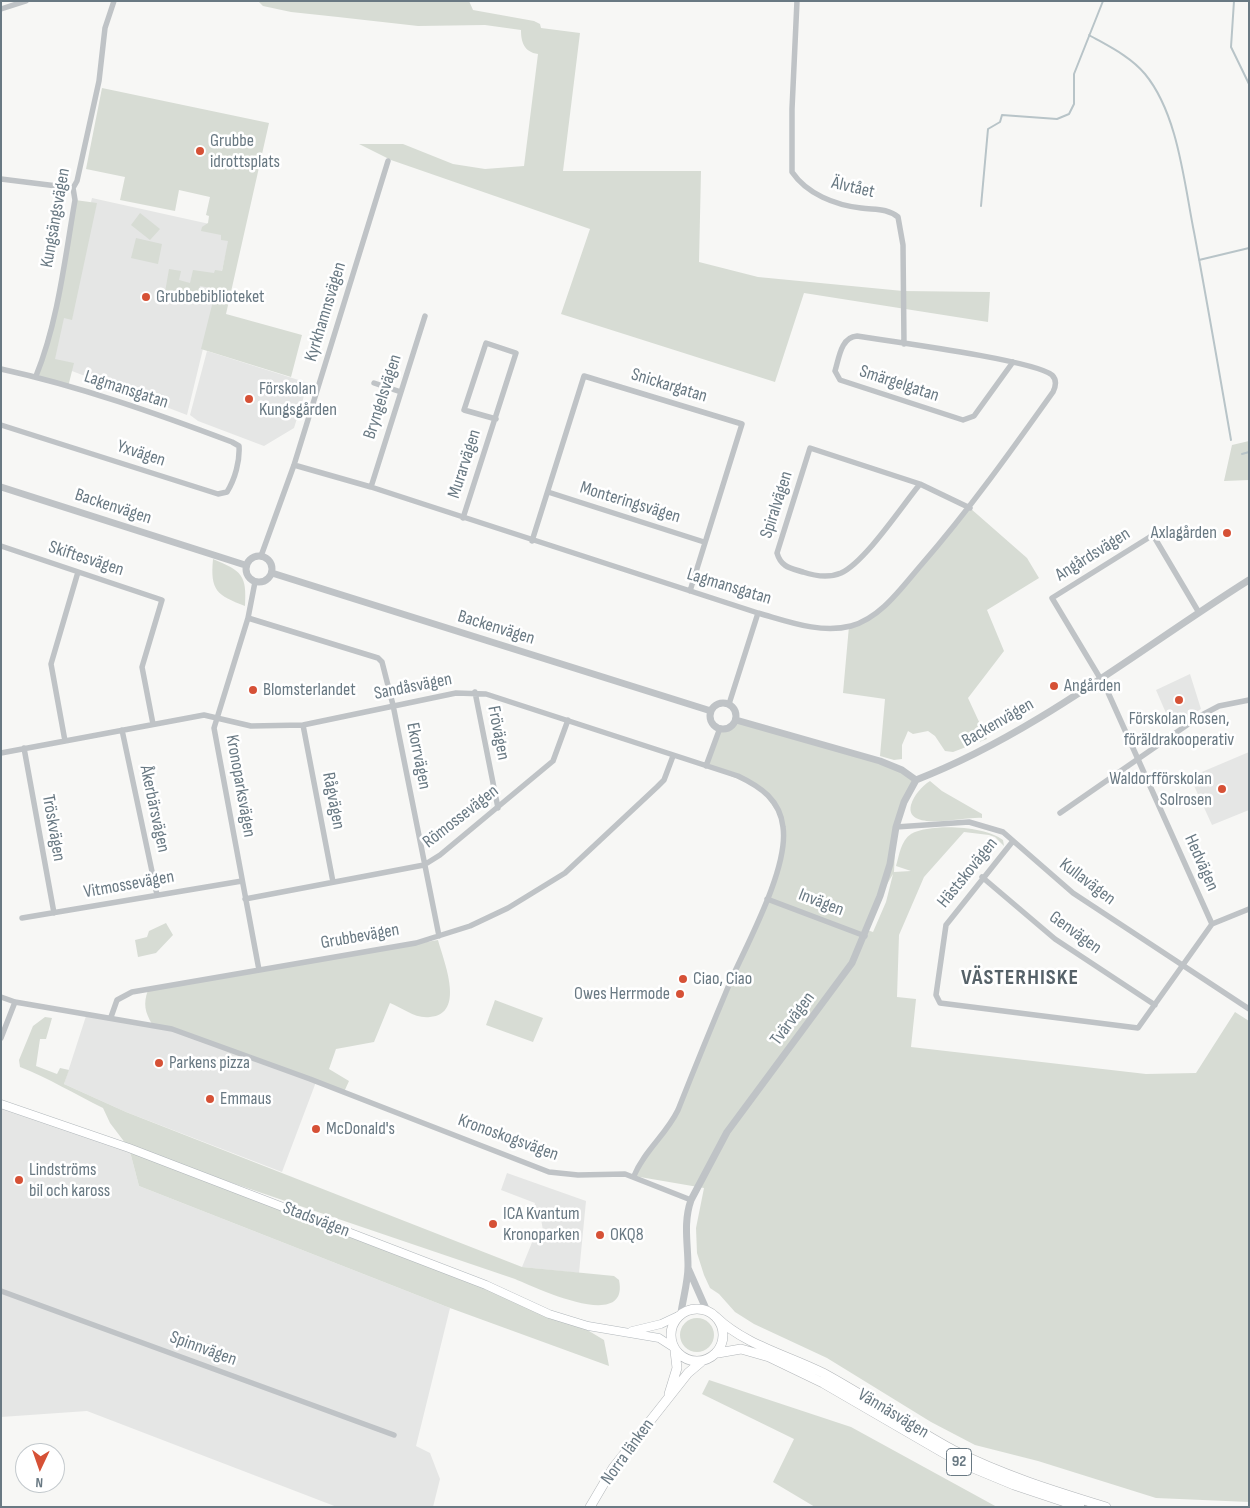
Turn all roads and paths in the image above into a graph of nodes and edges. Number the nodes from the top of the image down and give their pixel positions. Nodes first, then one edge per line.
1 (26, 1) edge
2 (114, 1) edge
3 (797, 1) edge
4 (1, 9) edge
5 (388, 161) dead end
6 (1, 179) edge
7 (73, 188) junction
8 (425, 316) dead end
9 (904, 344) junction
10 (1013, 362) junction
11 (1, 369) edge
12 (36, 376) junction
13 (374, 383) dead end
14 (1056, 384) joint
15 (400, 392) junction
16 (496, 419) junction
17 (1, 425) edge
18 (239, 446) joint
19 (294, 465) junction
20 (920, 484) junction
21 (1, 487) edge
22 (371, 487) junction
23 (548, 492) junction
24 (970, 508) junction
25 (463, 518) junction
26 (532, 541) junction
27 (704, 542) junction
28 (1, 546) edge
29 (261, 556) junction
30 (245, 565) junction
31 (78, 572) junction
32 (272, 573) junction
33 (1249, 580) edge
34 (255, 582) junction
35 (690, 591) junction
36 (1198, 611) junction
37 (758, 613) junction
38 (248, 618) junction
39 (1100, 677) junction
40 (475, 692) junction
41 (1249, 700) edge
42 (729, 704) junction
43 (393, 705) junction
44 (711, 711) junction
45 (216, 718) junction
46 (568, 720) junction
47 (736, 720) junction
48 (153, 724) junction
49 (303, 725) junction
50 (720, 728) junction
51 (122, 730) junction
52 (65, 740) junction
53 (24, 748) junction
54 (1, 753) edge
55 (673, 756) junction
56 (1137, 759) junction
57 (706, 766) junction
58 (916, 780) junction
59 (498, 808) junction
60 (1060, 813) dead end
61 (896, 827) junction
62 (1013, 841) junction
63 (424, 865) junction
64 (982, 877) junction
65 (242, 880) junction
66 (334, 882) junction
67 (157, 895) junction
68 (246, 899) junction
69 (767, 899) junction
70 (1249, 909) edge
71 (54, 913) junction
72 (22, 918) dead end
73 (1212, 924) junction
74 (439, 936) junction
75 (864, 936) junction
76 (1183, 966) junction
77 (259, 970) junction
78 (1, 997) edge
79 (15, 1002) junction
80 (1155, 1005) junction
81 (1249, 1009) edge
82 (111, 1017) junction
83 (1, 1038) edge
84 (1, 1104) edge
85 (634, 1176) junction
86 (691, 1200) junction
87 (688, 1268) junction
88 (1, 1291) edge
89 (707, 1311) junction
90 (680, 1315) junction
91 (716, 1317) junction
92 (630, 1331) junction
93 (674, 1349) junction
94 (718, 1354) junction
95 (701, 1362) junction
96 (668, 1399) junction
97 (394, 1435) dead end
98 (590, 1507) edge
99 (1080, 1507) edge
100 (1106, 1507) edge

1 - 4 street
2 - 7 street, Kungsängsvägen
3 - 9 street, Älvtået
5 - 19 street, Kyrkhamnsvägen
6 - 7 street
7 - 12 street, Kungsängsvägen
8 - 15 street, Bryngelsvägen
9 - 10 street, Smärgelgatan
9 - 10 street, Smärgelgatan
10 - 14 street, Smärgelgatan
11 - 12 street, Lagmansgatan
12 - 18 street, Lagmansgatan
13 - 15 street
14 - 24 street, Lagmansgatan
15 - 22 street, Bryngelsvägen
16 - 16 street, Murarvägen
16 - 25 street, Murarvägen
17 - 18 street, Yxvägen
19 - 22 street, Lagmansgatan
19 - 29 street, Kyrkhamnsvägen
20 - 20 street, Spiralvägen
20 - 24 street, Spiralvägen
21 - 30 street, Backenvägen
22 - 25 street, Lagmansgatan
23 - 26 street, Snickargatan
23 - 27 street, Monteringsvägen
23 - 27 street, Snickargatan
24 - 37 street, Lagmansgatan
25 - 26 street, Lagmansgatan
26 - 35 street, Lagmansgatan
27 - 35 street, Snickargatan
28 - 31 street, Skiftesvägen
29 - 30 street
29 - 32 street
30 - 34 street
31 - 48 street, Skiftesvägen
31 - 52 street
32 - 34 street
32 - 44 street, Backenvägen
33 - 36 street, Backenvägen
34 - 38 street, Kronoparksvägen
35 - 37 street, Lagmansgatan
36 - 39 street, Backenvägen
36 - 39 street, Angårdsvägen
37 - 42 street
38 - 43 street, Ekorrvägen
38 - 45 street, Kronoparksvägen
39 - 56 street, Hedvägen
39 - 58 street, Backenvägen
40 - 43 street, Sandåsvägen
40 - 46 street, Sandåsvägen
40 - 59 street, Frövägen
41 - 56 street
42 - 44 street
42 - 47 street
43 - 49 street, Sandåsvägen
43 - 63 street, Ekorrvägen
44 - 50 street
45 - 48 street, Sandåsvägen
45 - 49 street, Sandåsvägen
45 - 65 street, Kronoparksvägen
46 - 55 street, Sandåsvägen
46 - 59 street, Römossevägen
47 - 50 street
47 - 58 street
48 - 51 street, Sandåsvägen
49 - 66 street, Rågvägen
50 - 57 street
51 - 52 street, Sandåsvägen
51 - 67 street, Åkerbärsvägen
52 - 53 street, Sandåsvägen
53 - 54 street, Sandåsvägen
53 - 71 street, Tröskvägen
55 - 57 street, Sandåsvägen
55 - 74 street, Grubbevägen
56 - 60 street
56 - 73 street, Hedvägen
57 - 69 street
58 - 61 street, Tvärvägen
59 - 63 street, Römossevägen
61 - 62 street, Kullavägen
61 - 75 street, Tvärvägen
62 - 64 street, Hästskovägen
62 - 76 street, Kullavägen
63 - 66 street, Römossevägen
63 - 74 street, Ekorrvägen
64 - 80 street, Genvägen
64 - 80 street, Hästskovägen
65 - 67 street, Vitmossevägen
65 - 68 street, Kronoparksvägen
66 - 68 street, Römossevägen
67 - 71 street, Vitmossevägen
68 - 77 street, Kronoparksvägen
69 - 75 street, Invägen
69 - 85 street
70 - 73 street
71 - 72 street, Vitmossevägen
73 - 76 street, Hästskovägen
74 - 77 street, Grubbevägen
75 - 86 street, Tvärvägen
76 - 80 street, Hästskovägen
76 - 81 street, Kullavägen
77 - 82 street, Grubbevägen
78 - 79 street
79 - 82 street
79 - 83 street
82 - 85 street, Kronoskogsvägen
84 - 92 main road, Stadsvägen
85 - 86 street, Kronoskogsvägen
86 - 87 street, Tvärvägen
87 - 89 street, Tvärvägen
87 - 90 street, Tvärvägen
88 - 97 street, Spinnvägen
89 - 90 highway
89 - 91 highway, 92
90 - 92 main road, Stadsvägen
90 - 93 highway, 92
91 - 94 highway
91 - 100 highway, Vännäsvägen / 92
92 - 93 main road, Stadsvägen
93 - 95 highway
93 - 96 highway, Norra länken / 92
94 - 95 highway, 92
94 - 99 highway, Vännäsvägen / 92
95 - 96 highway, Norra länken / 92
96 - 98 highway, Norra länken / 92

